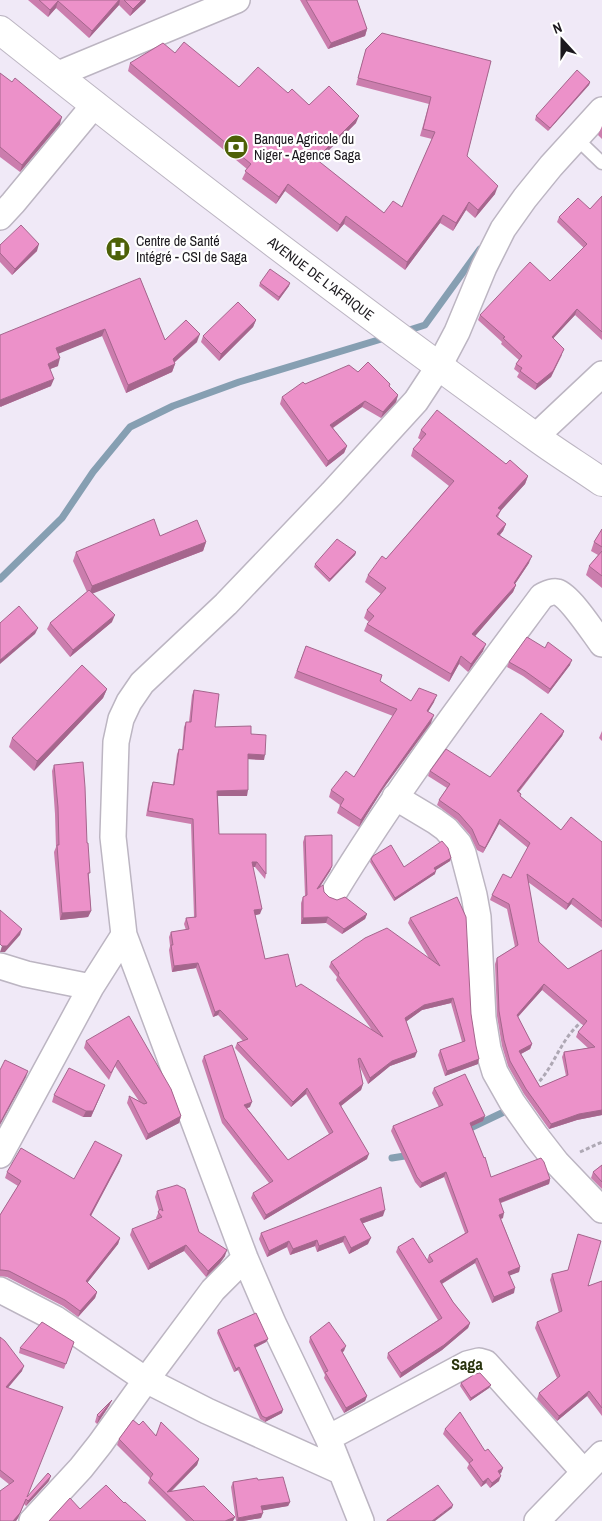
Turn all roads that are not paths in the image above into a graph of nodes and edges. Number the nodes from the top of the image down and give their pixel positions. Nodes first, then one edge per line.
1 (238, 0) edge
2 (0, 30) edge
3 (56, 75) junction
4 (95, 104) junction
5 (602, 110) edge
6 (576, 138) junction
7 (602, 163) edge
8 (0, 217) edge
9 (439, 366) junction
10 (602, 374) edge
11 (535, 437) junction
12 (602, 482) edge
13 (602, 644) edge
14 (395, 797) junction
15 (335, 891) dead end
16 (124, 935) junction
17 (0, 966) edge
18 (91, 986) junction
19 (0, 1155) edge
20 (602, 1210) edge
21 (245, 1258) junction
22 (0, 1290) edge
23 (146, 1380) junction
24 (328, 1438) junction
25 (602, 1454) edge
26 (340, 1471) junction
27 (584, 1472) junction
28 (32, 1521) edge
29 (361, 1521) edge
30 (537, 1521) edge

1 - 3 street
2 - 3 main road, AVENUE DE L'AFRIQUE
3 - 4 main road, AVENUE DE L'AFRIQUE
4 - 8 street
4 - 9 main road, AVENUE DE L'AFRIQUE
5 - 6 street
6 - 7 lane
6 - 9 street
9 - 11 main road, AVENUE DE L'AFRIQUE
9 - 16 street
10 - 11 street
11 - 12 main road, AVENUE DE L'AFRIQUE
13 - 14 street
14 - 15 street
14 - 20 street
16 - 18 street
16 - 21 street
17 - 18 street
18 - 19 street
21 - 23 street
21 - 24 street
22 - 23 street
23 - 26 street
23 - 28 street
24 - 26 street
24 - 27 street
25 - 27 street
26 - 29 street
27 - 30 street

